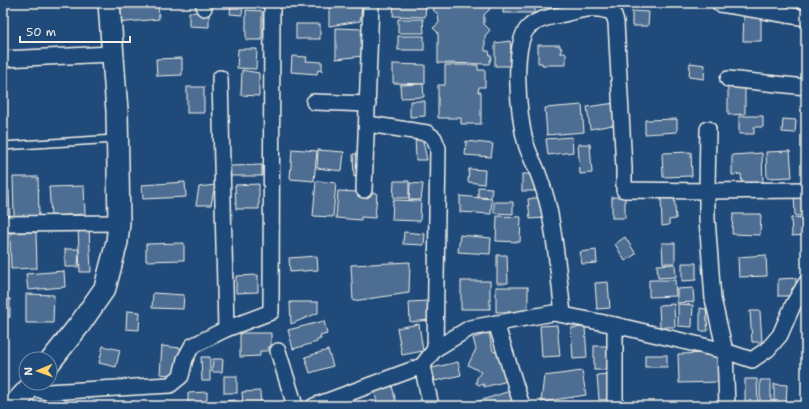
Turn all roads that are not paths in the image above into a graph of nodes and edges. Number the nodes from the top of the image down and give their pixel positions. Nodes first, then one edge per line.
1 (109, 3) edge
2 (272, 3) edge
3 (371, 3) edge
4 (720, 4) edge
5 (806, 18) edge
6 (112, 54) junction
7 (3, 59) edge
8 (220, 78) dead end
9 (728, 79) dead end
10 (806, 87) edge
11 (314, 102) dead end
12 (368, 104) junction
13 (368, 124) junction
14 (708, 129) dead end
15 (117, 139) junction
16 (3, 146) edge
17 (364, 190) dead end
18 (806, 190) edge
19 (707, 191) junction
20 (119, 222) junction
21 (3, 224) edge
22 (806, 283) edge
23 (799, 306) edge
24 (562, 314) junction
25 (496, 323) junction
26 (615, 325) junction
27 (226, 329) junction
28 (435, 349) junction
29 (278, 351) dead end
30 (724, 351) junction
31 (58, 352) edge
32 (422, 366) junction
33 (27, 391) edge
34 (45, 391) edge
35 (13, 406) edge
36 (295, 406) edge
37 (314, 406) edge
38 (431, 406) edge
39 (522, 406) edge
40 (615, 406) edge
41 (727, 406) edge

1 - 6 main road
2 - 27 street
3 - 12 street
4 - 5 street
6 - 7 street
6 - 15 main road
8 - 27 street
9 - 10 street
11 - 12 street
12 - 13 street
13 - 17 street
13 - 28 street
14 - 19 street
15 - 16 lane
15 - 20 main road
18 - 19 street
19 - 24 street
19 - 30 street
20 - 21 street
20 - 31 main road
22 - 23 street
23 - 30 street
24 - 25 street
24 - 26 street
25 - 28 street
25 - 39 street
26 - 30 street
26 - 40 street
27 - 34 street
28 - 32 street
29 - 36 street
30 - 41 street
32 - 37 street
32 - 38 street
33 - 35 main road

